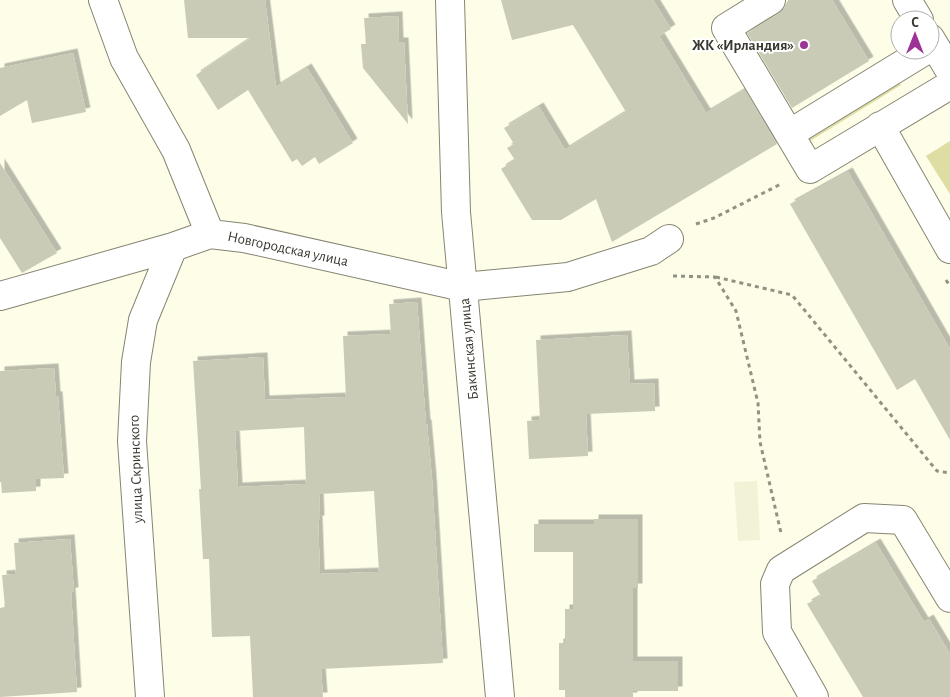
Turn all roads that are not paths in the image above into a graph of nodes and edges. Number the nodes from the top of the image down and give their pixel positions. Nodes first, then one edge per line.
1 (103, 0) edge
2 (450, 0) edge
3 (771, 0) edge
4 (933, 60) edge
5 (936, 60) edge
6 (880, 126) junction
7 (789, 134) junction
8 (210, 234) junction
9 (660, 245) road end
10 (172, 247) junction
11 (950, 249) edge
12 (463, 287) junction
13 (0, 296) edge
14 (950, 598) edge
15 (150, 697) edge
16 (500, 697) edge
17 (814, 697) edge

1 - 8 street
2 - 12 street, Бакинская улица
3 - 7 street
4 - 7 street
5 - 6 street
6 - 7 street
6 - 11 street
8 - 10 street, Новгородская улица
8 - 12 street, Новгородская улица
9 - 12 street, Новгородская улица
10 - 13 street, Новгородская улица
10 - 15 street, улица Скринского
12 - 16 street, Бакинская улица
14 - 17 street

